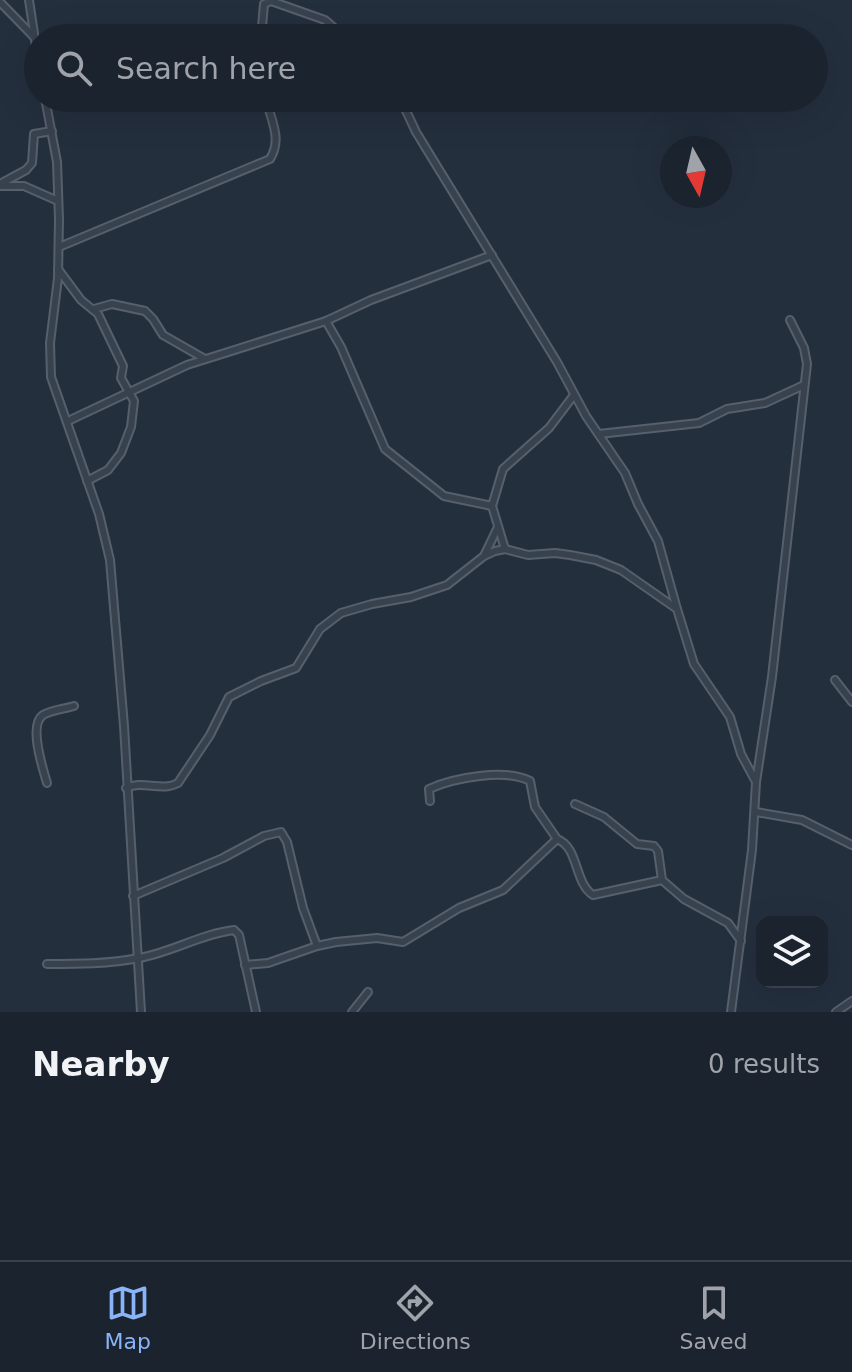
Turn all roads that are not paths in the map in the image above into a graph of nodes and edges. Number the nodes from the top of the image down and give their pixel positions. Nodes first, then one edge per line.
1 (29, 0) edge
2 (2, 7) edge
3 (32, 24) edge
4 (262, 24) edge
5 (330, 24) edge
6 (24, 28) edge
7 (48, 112) edge
8 (270, 112) edge
9 (407, 112) edge
10 (52, 131) junction
11 (0, 185) edge
12 (58, 201) junction
13 (59, 247) junction
14 (492, 255) junction
15 (58, 269) junction
16 (94, 309) junction
17 (790, 320) dead end
18 (326, 321) junction
19 (205, 359) junction
20 (804, 385) junction
21 (130, 394) junction
22 (574, 395) junction
23 (68, 421) junction
24 (599, 434) junction
25 (87, 481) junction
26 (492, 506) junction
27 (498, 527) junction
28 (505, 549) junction
29 (484, 556) junction
30 (677, 609) junction
31 (835, 680) dead end
32 (852, 702) edge
33 (74, 706) dead end
34 (756, 782) junction
35 (47, 783) dead end
36 (126, 788) junction
37 (430, 801) dead end
38 (575, 804) dead end
39 (756, 812) junction
40 (557, 839) junction
41 (852, 845) edge
42 (662, 880) junction
43 (133, 896) junction
44 (741, 941) junction
45 (317, 946) junction
46 (138, 958) junction
47 (47, 964) dead end
48 (245, 965) junction
49 (368, 992) dead end
50 (852, 1001) edge
51 (141, 1012) edge
52 (256, 1012) edge
53 (352, 1012) edge
54 (731, 1012) edge
55 (836, 1012) edge

1 - 3 street
2 - 6 street
4 - 5 street
7 - 10 street
8 - 13 street
9 - 14 street
10 - 11 street
10 - 12 street
11 - 12 street
12 - 13 street
13 - 15 street
14 - 18 street
14 - 22 street
15 - 16 street
15 - 23 street
16 - 19 street
16 - 21 street
17 - 20 street
18 - 19 street
18 - 26 street
19 - 21 street
20 - 24 street
20 - 34 street
21 - 23 street
21 - 25 street
22 - 24 street
22 - 26 street
23 - 25 street
24 - 30 street
25 - 36 street
26 - 27 street
27 - 28 street
27 - 29 street
28 - 29 street
28 - 30 street
29 - 36 street
30 - 34 street
31 - 32 street
33 - 35 street
34 - 39 street
36 - 43 street
37 - 40 street
38 - 42 street
39 - 41 street
39 - 44 street
40 - 42 street
40 - 45 street
42 - 44 street
43 - 45 street
43 - 46 street
44 - 54 street
45 - 48 street
46 - 47 street
46 - 48 street
46 - 51 street
48 - 52 street
49 - 53 street
50 - 55 street

